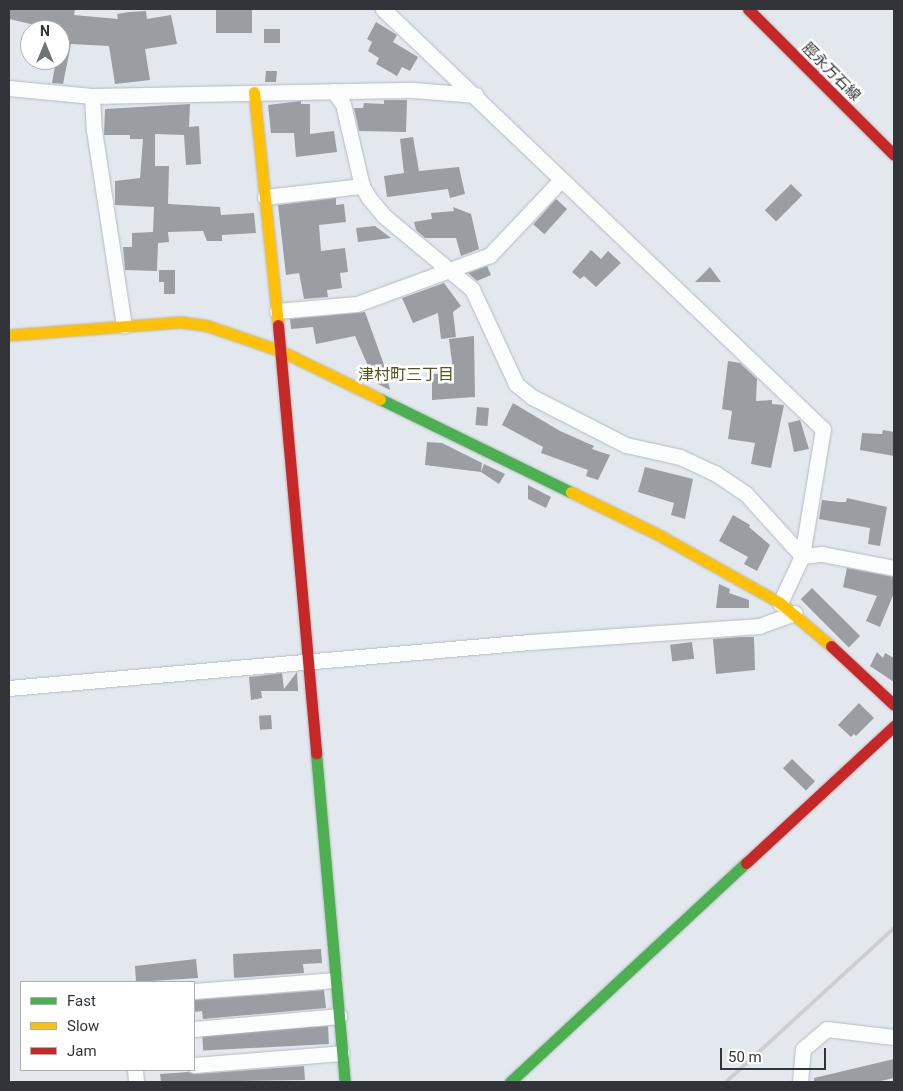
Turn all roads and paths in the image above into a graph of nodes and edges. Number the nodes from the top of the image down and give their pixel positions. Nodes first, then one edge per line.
1 (383, 9) edge
2 (748, 9) edge
3 (9, 88) edge
4 (333, 91) junction
5 (254, 92) junction
6 (476, 95) junction
7 (92, 96) junction
8 (894, 155) edge
9 (561, 180) junction
10 (362, 186) junction
11 (265, 197) junction
12 (450, 270) junction
13 (277, 311) junction
14 (124, 326) junction
15 (9, 335) edge
16 (281, 351) junction
17 (802, 556) junction
18 (894, 568) edge
19 (780, 603) junction
20 (796, 613) junction
21 (308, 664) junction
22 (9, 688) edge
23 (894, 706) edge
24 (894, 726) edge
25 (335, 980) junction
26 (195, 991) edge
27 (339, 1016) junction
28 (195, 1029) edge
29 (894, 1037) edge
30 (342, 1053) junction
31 (195, 1065) edge
32 (345, 1082) edge
33 (510, 1082) edge
34 (800, 1082) edge

1 - 6 street
2 - 8 street, 脛永万石線
3 - 7 street
4 - 5 street
4 - 6 street
4 - 10 street
5 - 7 street
5 - 11 street
6 - 9 street
7 - 14 street
9 - 12 street
9 - 17 street
10 - 11 street
10 - 12 street
11 - 13 street
12 - 13 street
12 - 17 street
13 - 16 street
14 - 15 street
14 - 16 street
16 - 19 street
16 - 21 street
17 - 18 street
17 - 19 street
19 - 20 street
20 - 21 street
20 - 23 street
21 - 22 street
21 - 25 street
24 - 33 street
25 - 26 street
25 - 27 street
27 - 28 street
27 - 30 street
29 - 34 street
30 - 31 street
30 - 32 street

